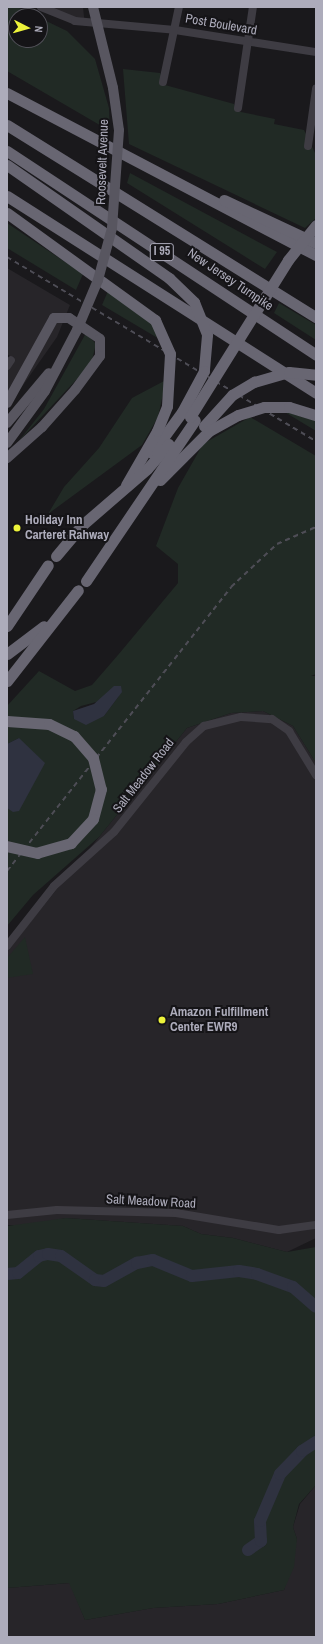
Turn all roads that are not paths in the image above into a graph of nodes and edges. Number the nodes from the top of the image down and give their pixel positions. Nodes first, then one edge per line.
1 (41, 7) edge
2 (93, 7) edge
3 (179, 7) edge
4 (253, 7) edge
5 (97, 23) junction
6 (175, 30) junction
7 (248, 43) junction
8 (316, 52) edge
9 (163, 82) dead end
10 (316, 89) edge
11 (7, 93) edge
12 (238, 108) dead end
13 (7, 125) edge
14 (308, 146) dead end
15 (7, 151) edge
16 (131, 160) junction
17 (7, 165) edge
18 (7, 196) edge
19 (7, 213) edge
20 (316, 225) edge
21 (316, 232) edge
22 (195, 243) junction
23 (316, 243) edge
24 (316, 255) edge
25 (316, 308) edge
26 (316, 317) edge
27 (316, 354) edge
28 (62, 358) junction
29 (316, 375) edge
30 (316, 393) edge
31 (7, 403) edge
32 (316, 415) edge
33 (196, 421) junction
34 (7, 423) edge
35 (7, 443) edge
36 (7, 458) edge
37 (126, 487) junction
38 (136, 509) junction
39 (56, 556) dead end
40 (48, 565) dead end
41 (86, 581) dead end
42 (78, 590) dead end
43 (53, 620) junction
44 (7, 626) edge
45 (7, 654) edge
46 (7, 681) edge
47 (8, 721) edge
48 (316, 775) edge
49 (7, 846) edge
50 (7, 946) edge
51 (7, 1215) edge
52 (316, 1225) edge

1 - 5 street, Post Boulevard
2 - 5 main road, Roosevelt Avenue
3 - 6 street
4 - 7 street
5 - 6 street, Post Boulevard
5 - 28 main road, Roosevelt Avenue, bridge
6 - 7 street, Post Boulevard
6 - 9 street
7 - 8 street, Post Boulevard
7 - 12 street
10 - 14 street
11 - 16 highway
13 - 22 highway, New Jersey Turnpike / I 95
15 - 27 highway, New Jersey Turnpike / I 95
16 - 23 highway
16 - 24 highway
17 - 33 highway, bridge
18 - 30 highway
19 - 37 highway, bridge
20 - 33 highway, bridge
21 - 33 highway
22 - 25 highway
22 - 26 highway, New Jersey Turnpike / I 95
28 - 34 main road, Roosevelt Avenue
28 - 35 main road, Roosevelt Avenue
29 - 33 highway, bridge
31 - 36 main road
32 - 33 highway, bridge
33 - 37 highway
33 - 38 highway
33 - 38 highway
37 - 39 highway
38 - 41 highway
40 - 44 highway
42 - 43 highway
43 - 45 highway
43 - 46 highway
47 - 49 highway, bridge
48 - 50 street, Salt Meadow Road
51 - 52 street, Salt Meadow Road

